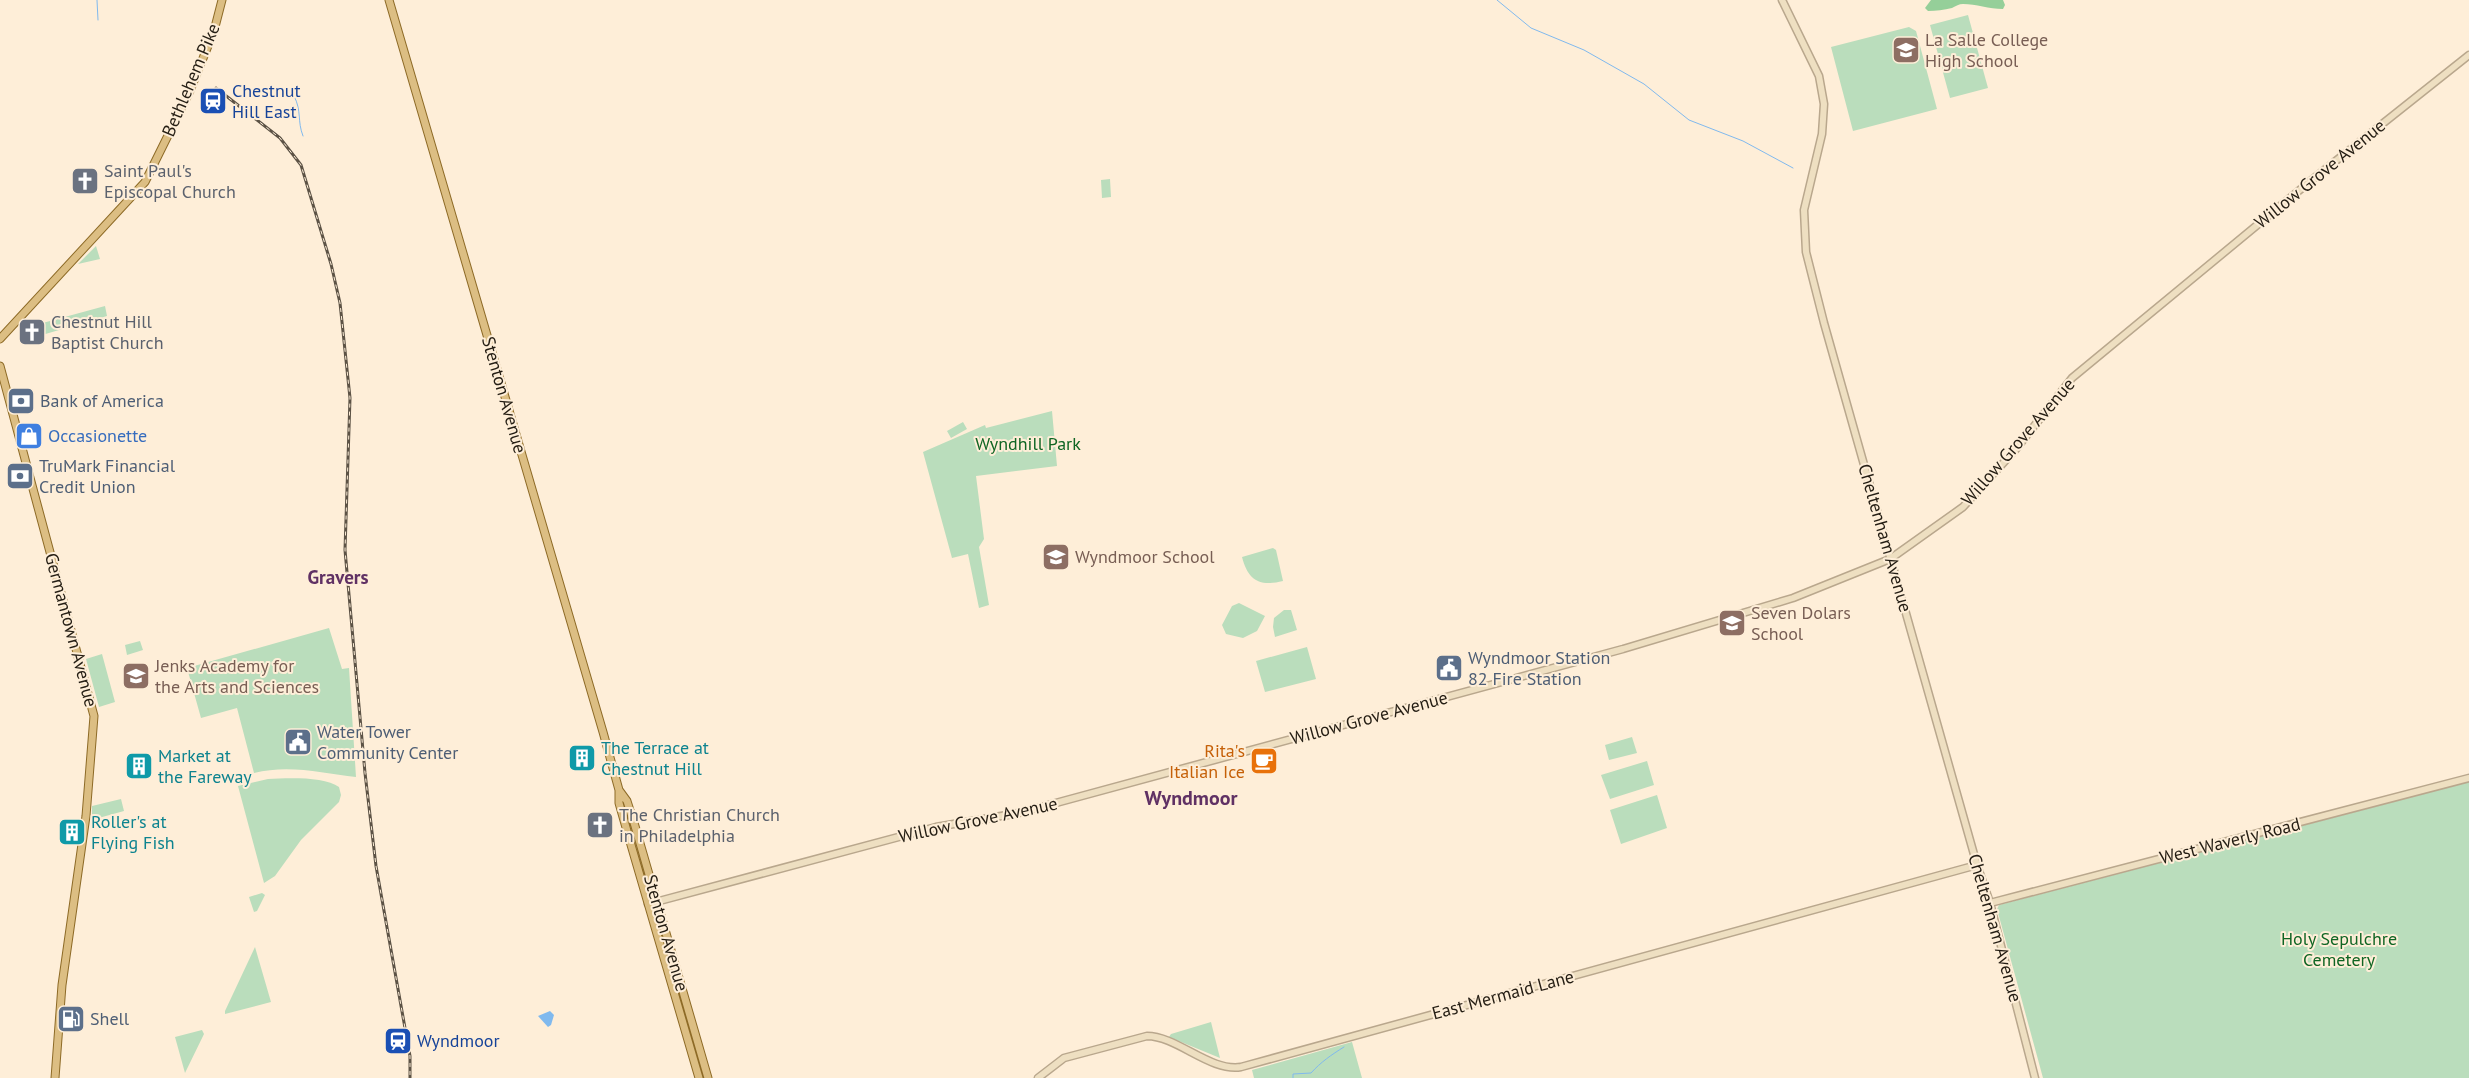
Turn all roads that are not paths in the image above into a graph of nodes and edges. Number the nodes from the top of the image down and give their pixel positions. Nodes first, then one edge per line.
1 (222, 0) edge
2 (389, 0) edge
3 (1782, 0) edge
4 (2469, 55) edge
5 (0, 339) edge
6 (0, 366) edge
7 (1890, 560) junction
8 (2469, 778) edge
9 (619, 790) junction
10 (1977, 866) junction
11 (656, 901) junction
12 (1990, 903) junction
13 (648, 904) junction
14 (2032, 1077) edge
15 (54, 1078) edge
16 (699, 1078) edge
17 (708, 1078) edge
18 (1038, 1078) edge

1 - 5 main road, Bethlehem Pike
2 - 9 main road, Stenton Avenue
3 - 7 street, Cheltenham Avenue
4 - 7 street, Willow Grove Avenue
6 - 15 main road, Germantown Avenue
7 - 10 street, Cheltenham Avenue
7 - 11 street, Willow Grove Avenue
8 - 12 street, West Waverly Road
9 - 11 main road, Stenton Avenue
9 - 13 main road, Stenton Avenue
10 - 12 street, Cheltenham Avenue
10 - 18 street, East Mermaid Lane
11 - 13 street, Willow Grove Avenue
11 - 17 main road, Stenton Avenue
12 - 14 street, Cheltenham Avenue
13 - 16 main road, Stenton Avenue

